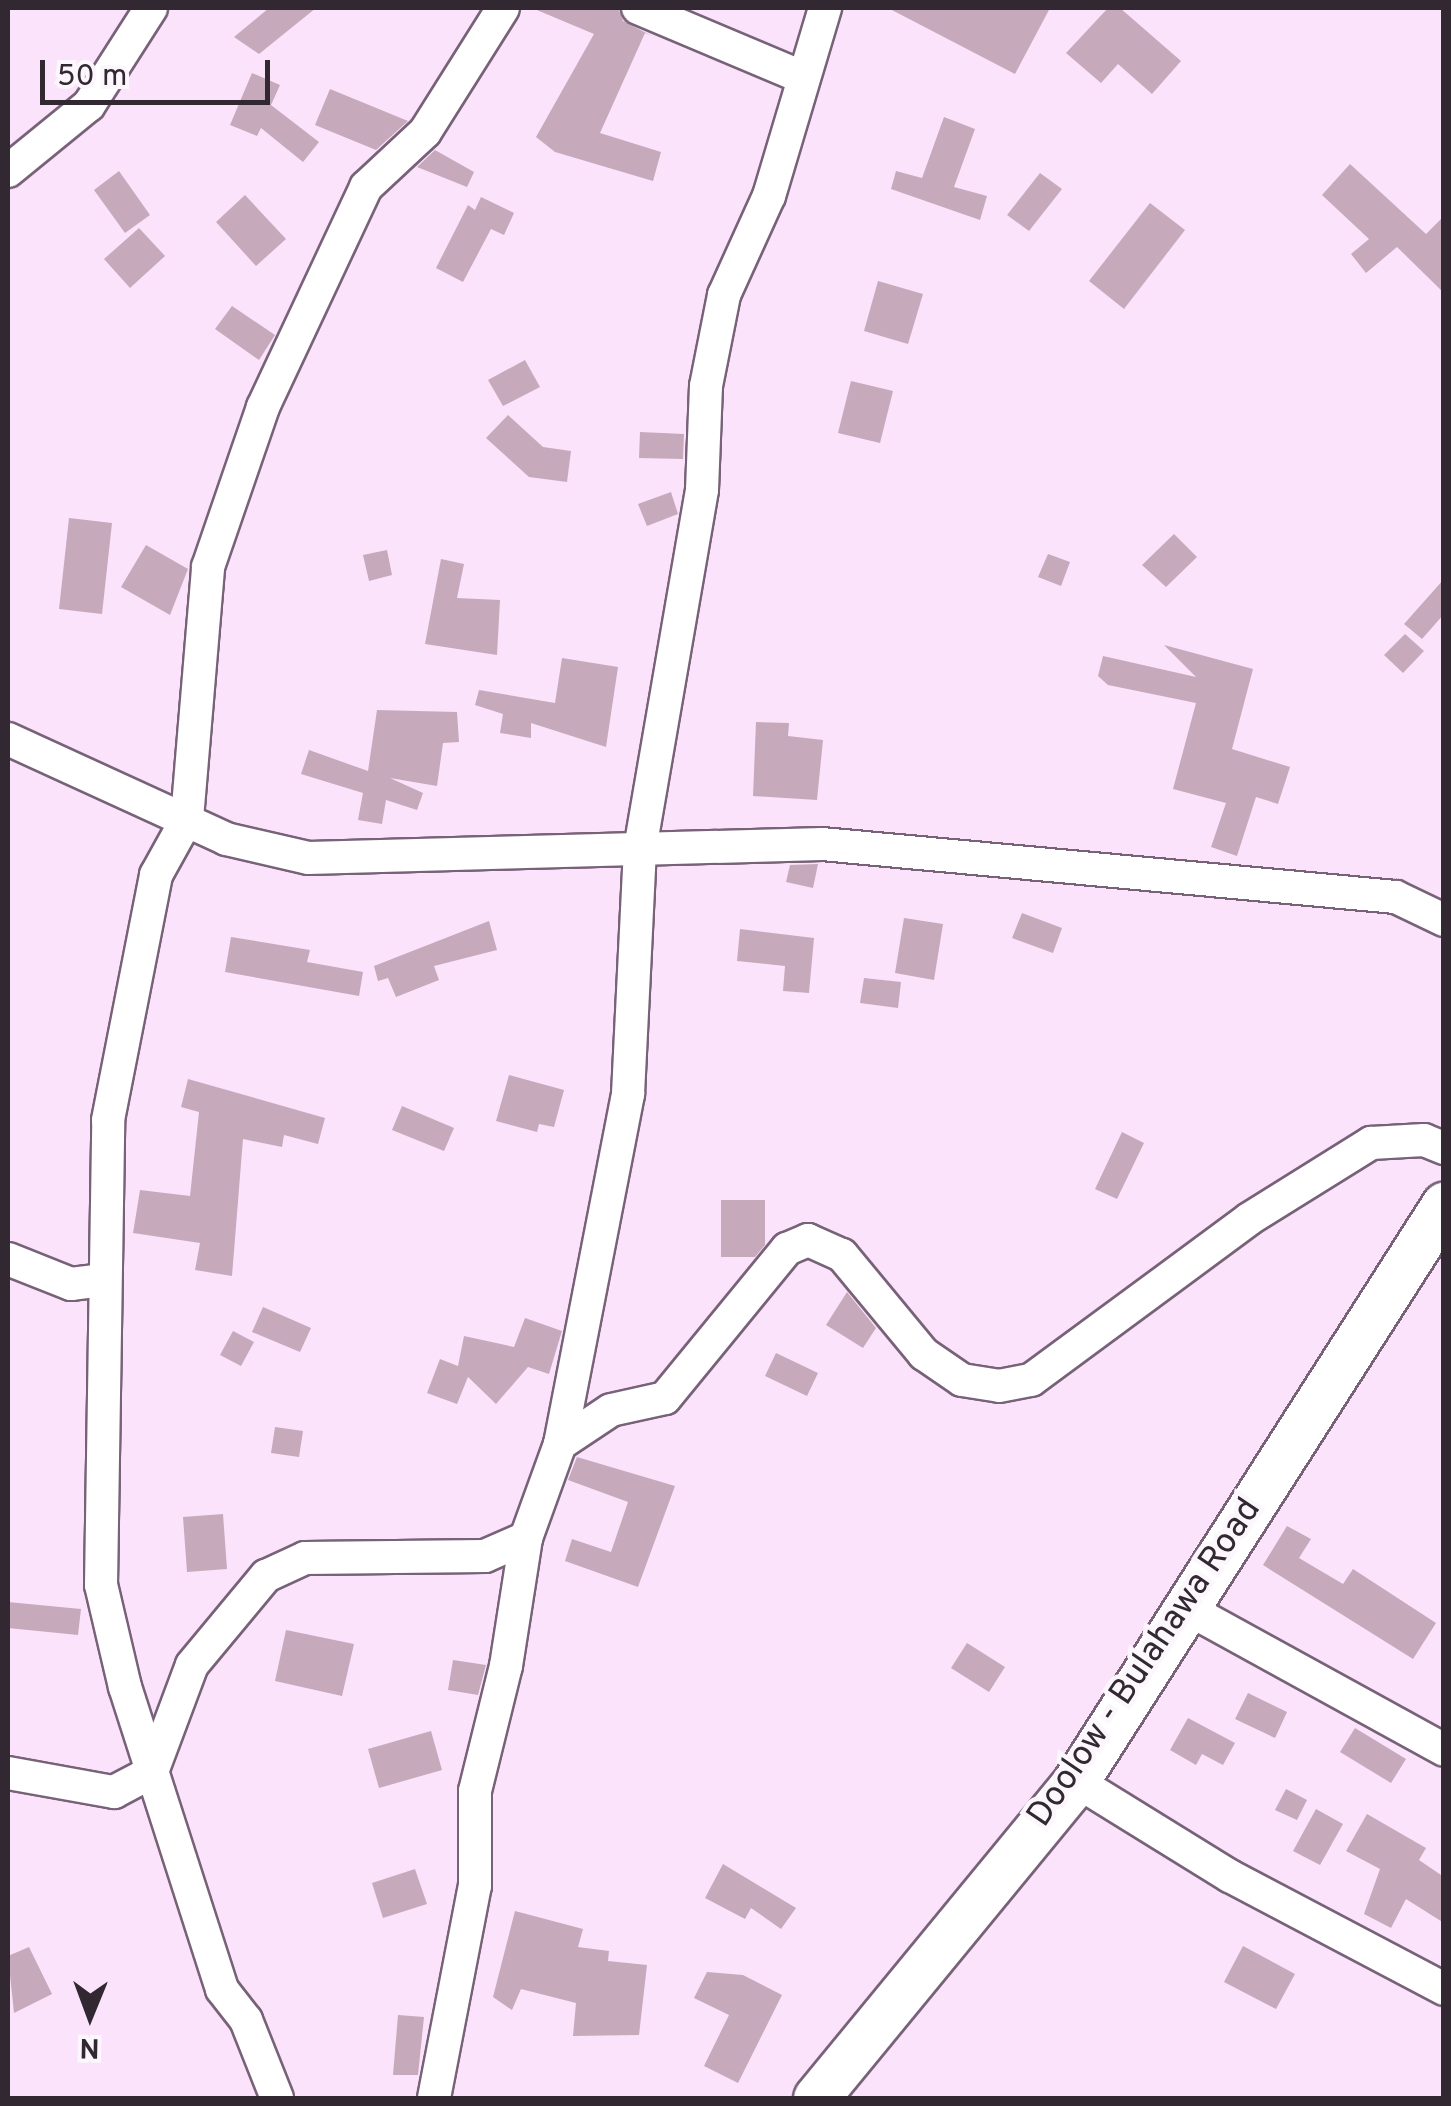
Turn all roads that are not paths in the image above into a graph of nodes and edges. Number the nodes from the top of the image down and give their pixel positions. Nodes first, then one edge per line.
1 (150, 8) edge
2 (503, 8) edge
3 (638, 8) edge
4 (825, 8) edge
5 (800, 76) junction
6 (8, 171) edge
7 (8, 739) edge
8 (187, 819) junction
9 (640, 849) junction
10 (1444, 920) edge
11 (1444, 1148) edge
12 (1444, 1206) edge
13 (8, 1259) edge
14 (102, 1280) junction
15 (560, 1444) junction
16 (526, 1538) junction
17 (1186, 1608) junction
18 (1444, 1750) edge
19 (152, 1772) junction
20 (8, 1774) edge
21 (1076, 1781) junction
22 (1444, 1989) edge
23 (277, 2098) edge
24 (434, 2098) edge
25 (816, 2098) edge

1 - 6 street
2 - 8 street
3 - 5 street
4 - 5 street
5 - 9 street
7 - 8 street
8 - 9 street
8 - 14 street
9 - 10 street
9 - 15 street
11 - 15 street
12 - 17 main road, Doolow - Bulahawa Road
13 - 14 street
14 - 19 street
15 - 16 street
16 - 19 street
16 - 24 street
17 - 18 street
17 - 21 main road, Doolow - Bulahawa Road
19 - 20 street
19 - 23 street
21 - 22 street
21 - 25 main road, Doolow - Bulahawa Road

